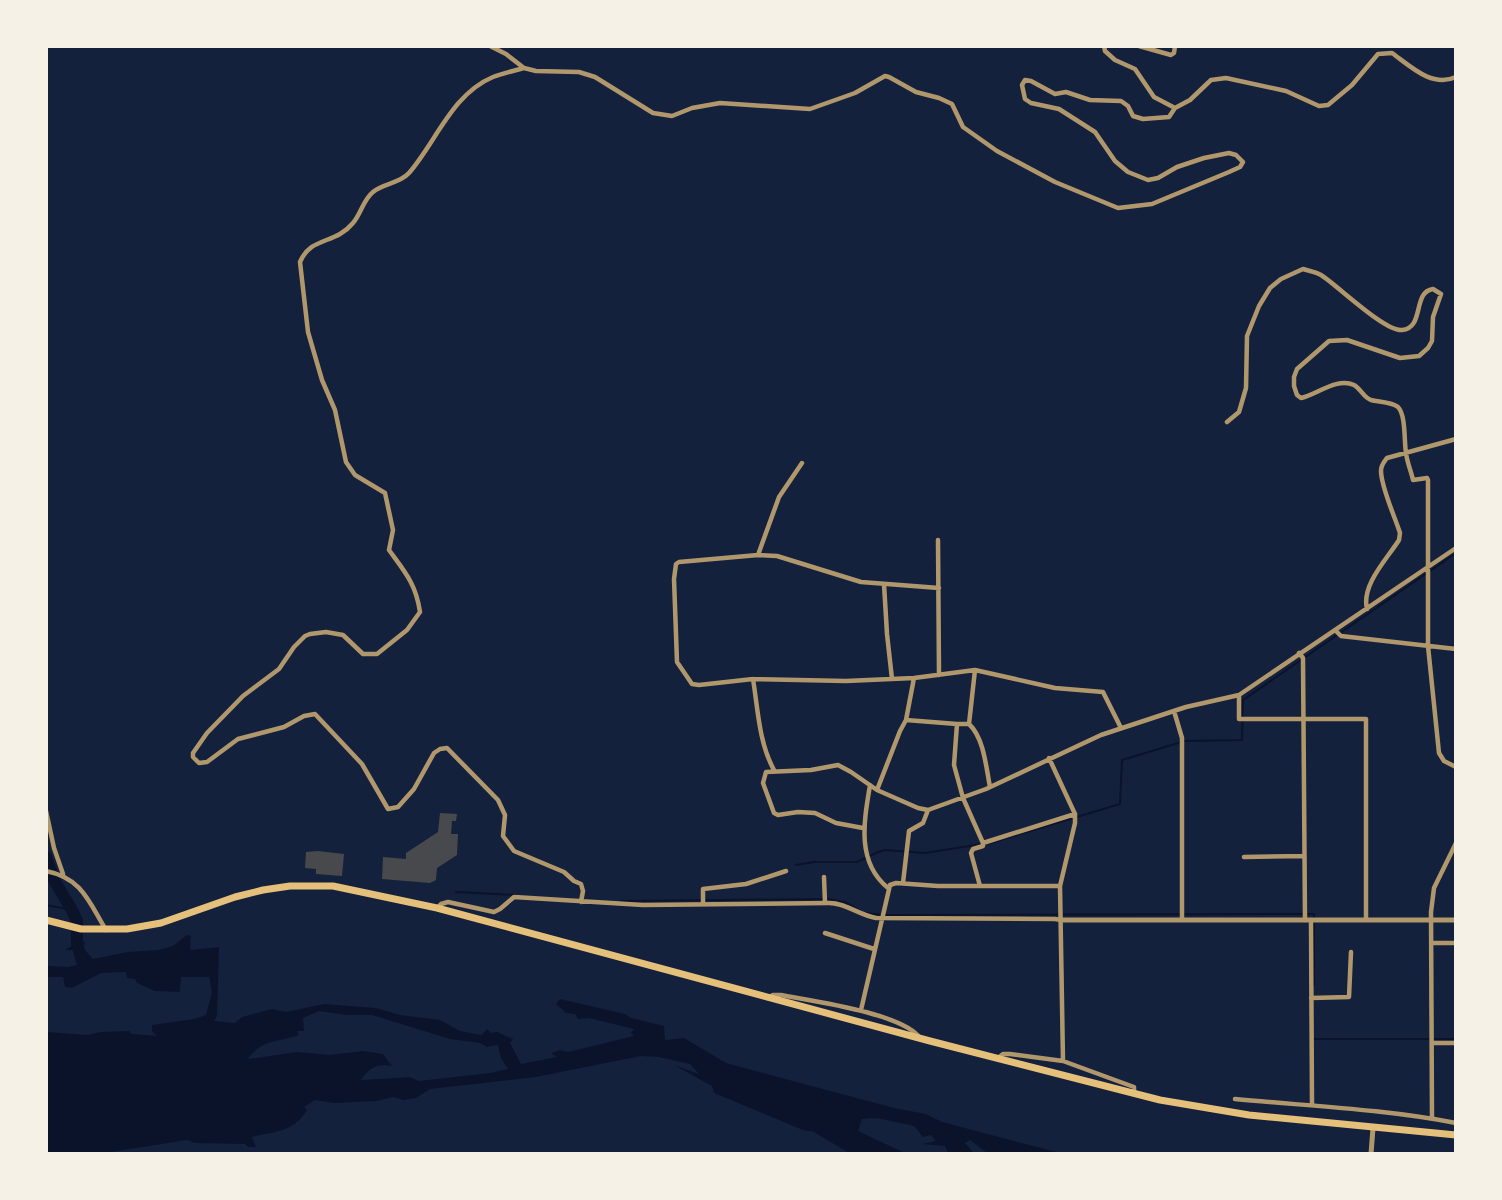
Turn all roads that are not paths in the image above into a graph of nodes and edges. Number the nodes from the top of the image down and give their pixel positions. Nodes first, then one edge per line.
1 (490, 46) edge
2 (1104, 46) edge
3 (1139, 46) edge
4 (1175, 46) edge
5 (524, 68) junction
6 (1455, 77) edge
7 (1175, 108) junction
8 (1227, 422) dead end
9 (1455, 439) edge
10 (1406, 453) junction
11 (802, 463) dead end
12 (938, 540) dead end
13 (1455, 548) edge
14 (758, 555) junction
15 (1427, 568) junction
16 (884, 584) junction
17 (939, 588) junction
18 (1367, 609) junction
19 (1336, 631) junction
20 (1428, 646) junction
21 (1455, 649) edge
22 (1299, 653) junction
23 (975, 670) junction
24 (939, 675) junction
25 (914, 678) junction
26 (892, 679) junction
27 (753, 680) junction
28 (1239, 695) junction
29 (1174, 711) junction
30 (906, 720) junction
31 (1303, 720) junction
32 (957, 723) junction
33 (969, 724) junction
34 (1121, 728) junction
35 (1049, 758) junction
36 (1455, 767) edge
37 (774, 770) junction
38 (870, 785) junction
39 (990, 787) junction
40 (877, 790) junction
41 (963, 798) junction
42 (928, 810) junction
43 (46, 811) edge
44 (1075, 814) junction
45 (48, 824) edge
46 (863, 828) junction
47 (983, 843) junction
48 (1455, 843) edge
49 (1304, 856) junction
50 (1244, 857) dead end
51 (46, 871) edge
52 (786, 871) dead end
53 (63, 874) junction
54 (824, 877) dead end
55 (903, 883) junction
56 (980, 886) junction
57 (1060, 886) junction
58 (888, 888) junction
59 (581, 902) junction
60 (825, 903) junction
61 (704, 904) junction
62 (437, 908) junction
63 (881, 918) junction
64 (46, 920) edge
65 (1061, 920) junction
66 (1182, 920) junction
67 (1308, 920) junction
68 (1366, 920) junction
69 (1431, 920) junction
70 (1455, 920) edge
71 (106, 930) junction
72 (825, 933) dead end
73 (1431, 943) junction
74 (1455, 943) edge
75 (874, 949) junction
76 (1351, 952) dead end
77 (768, 998) junction
78 (1311, 998) junction
79 (861, 1010) junction
80 (920, 1038) junction
81 (1431, 1043) junction
82 (1455, 1043) edge
83 (998, 1059) junction
84 (1062, 1061) junction
85 (1134, 1094) junction
86 (1235, 1099) dead end
87 (1312, 1105) junction
88 (1432, 1118) junction
89 (1455, 1123) edge
90 (1373, 1131) junction
91 (1455, 1136) edge
92 (1371, 1154) edge

1 - 5 street
2 - 7 street
3 - 4 street
5 - 7 street
5 - 59 street
6 - 7 street
8 - 10 street
9 - 10 street
10 - 15 street
10 - 18 street
11 - 14 street
12 - 17 street
13 - 15 street
14 - 16 street
14 - 27 street
15 - 18 street
15 - 20 street
16 - 17 street
16 - 26 street
17 - 24 street
18 - 19 street
19 - 20 street
19 - 22 street
20 - 21 street
20 - 36 street
22 - 28 street
22 - 31 street
23 - 24 street
23 - 33 street
23 - 34 street
24 - 25 street
25 - 26 street
25 - 30 street
26 - 27 street
27 - 37 street
28 - 29 street
28 - 31 street
29 - 34 street
29 - 66 street
30 - 32 street
30 - 40 street
31 - 49 street
31 - 68 street
32 - 33 street
32 - 41 street
33 - 39 street
34 - 35 street
35 - 39 street
35 - 44 street
37 - 38 street
37 - 46 street
38 - 40 street
38 - 46 street
39 - 41 street
40 - 42 street
41 - 42 street
41 - 47 street
42 - 55 street
43 - 45 street
44 - 47 street
44 - 57 street
45 - 53 street
46 - 58 street
47 - 56 street
48 - 69 street
49 - 50 street
49 - 67 street
51 - 53 street
52 - 61 street
53 - 71 street
54 - 60 street
55 - 56 street
55 - 58 street
56 - 57 street
57 - 65 street
58 - 63 street
59 - 61 street
59 - 62 street
60 - 61 street
60 - 63 street
62 - 71 highway
62 - 77 highway
63 - 65 street
63 - 75 street
64 - 71 highway
65 - 66 street
65 - 84 street
66 - 67 street
67 - 68 street
67 - 78 street
68 - 69 street
69 - 70 street
69 - 73 street
72 - 75 street
73 - 74 street
73 - 81 street
75 - 79 street
76 - 78 street
77 - 79 street
77 - 80 highway
78 - 87 street
79 - 80 street
80 - 83 highway
81 - 82 street
81 - 88 street
83 - 84 street
83 - 85 highway
84 - 85 street
85 - 90 highway
86 - 87 street
87 - 88 street
88 - 89 street
90 - 91 highway
90 - 92 street

